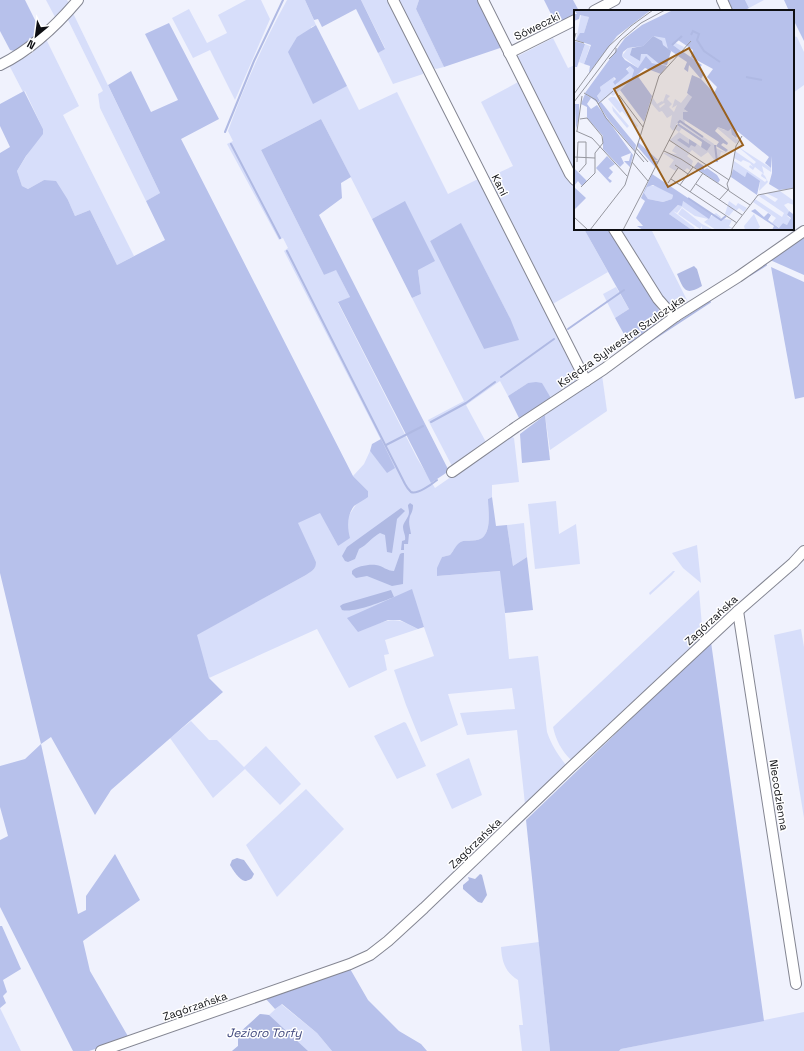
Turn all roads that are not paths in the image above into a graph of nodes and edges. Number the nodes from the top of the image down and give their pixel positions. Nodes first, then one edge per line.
1 (78, 0) edge
2 (393, 0) edge
3 (483, 0) edge
4 (615, 0) edge
5 (722, 0) edge
6 (596, 10) edge
7 (727, 10) edge
8 (574, 20) edge
9 (509, 53) junction
10 (0, 65) edge
11 (574, 179) edge
12 (615, 230) edge
13 (804, 231) edge
14 (676, 316) junction
15 (586, 381) junction
16 (452, 472) dead end
17 (804, 551) edge
18 (738, 611) junction
19 (796, 984) dead end
20 (101, 1051) edge

1 - 10 street
2 - 15 street, Kani
3 - 9 street
4 - 6 street
5 - 7 street
8 - 9 street, Sóweczki
9 - 11 street
12 - 14 street
13 - 14 street, Księdza Sylwestra Szulczyka
14 - 15 street, Księdza Sylwestra Szulczyka
15 - 16 street, Księdza Sylwestra Szulczyka
17 - 18 street, Zagórzańska
18 - 19 street, Niecodzienna
18 - 20 street, Zagórzańska

